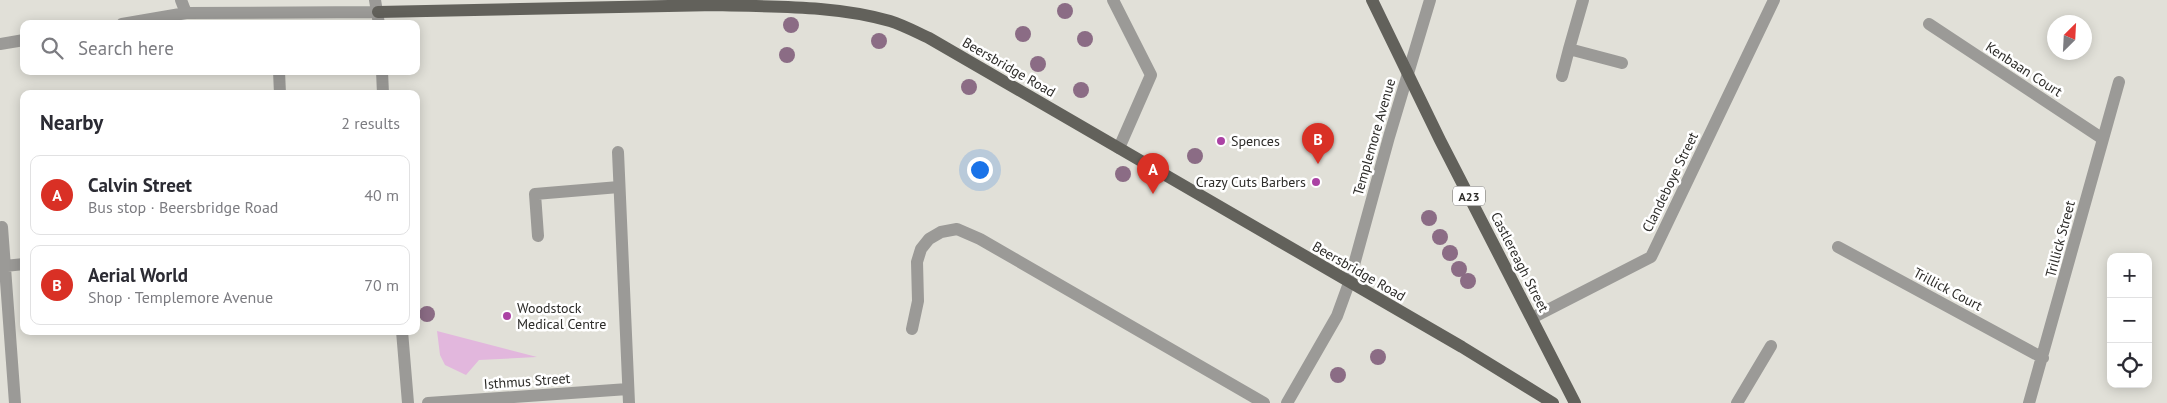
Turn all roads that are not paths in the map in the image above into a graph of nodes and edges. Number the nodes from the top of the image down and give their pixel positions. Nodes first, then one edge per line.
1 (181, 0) edge
2 (1113, 0) edge
3 (1372, 0) edge
4 (1430, 0) edge
5 (1582, 0) edge
6 (1774, 0) edge
7 (643, 3) edge
8 (377, 12) edge
9 (186, 13) junction
10 (278, 18) edge
11 (145, 20) edge
12 (1929, 24) dead end
13 (20, 41) edge
14 (0, 44) edge
15 (1569, 49) junction
16 (1622, 63) dead end
17 (1407, 74) junction
18 (279, 75) edge
19 (382, 75) edge
20 (1562, 76) dead end
21 (2119, 82) dead end
22 (280, 90) edge
23 (383, 90) edge
24 (2103, 139) junction
25 (1119, 148) junction
26 (618, 152) dead end
27 (620, 187) junction
28 (2, 227) dead end
29 (538, 236) dead end
30 (1838, 247) dead end
31 (20, 264) edge
32 (5, 266) junction
33 (1349, 284) junction
34 (1532, 318) junction
35 (5, 322) edge
36 (912, 329) dead end
37 (402, 335) edge
38 (1771, 346) dead end
39 (2043, 358) junction
40 (628, 389) junction
41 (16, 403) edge
42 (408, 403) edge
43 (428, 403) edge
44 (629, 403) edge
45 (1264, 403) edge
46 (1287, 403) edge
47 (1554, 403) edge
48 (1576, 403) edge
49 (1737, 403) edge
50 (2030, 403) edge

1 - 9 street
2 - 25 street
3 - 17 main road, Castlereagh Street / A23
4 - 17 street, Templemore Avenue
5 - 15 street
6 - 34 street, Clandeboye Street
7 - 8 main road, Beersbridge Road
7 - 25 main road, Beersbridge Road
8 - 10 street
9 - 10 street
9 - 11 street
12 - 24 street, Kenbaan Court
13 - 14 street
15 - 16 street
15 - 20 street
17 - 33 street, Templemore Avenue
17 - 34 main road, Castlereagh Street / A23
18 - 22 street
19 - 23 street
21 - 24 street, Trillick Street
24 - 39 street, Trillick Street
25 - 33 main road, Beersbridge Road
26 - 27 street
27 - 29 street
27 - 40 street
28 - 32 street
30 - 39 street, Trillick Court
31 - 32 street
32 - 35 street
33 - 46 street, Templemore Avenue
33 - 47 main road, Beersbridge Road
34 - 48 main road, Castlereagh Street / A23
35 - 41 street
36 - 45 street
37 - 42 street
38 - 49 street
39 - 50 street, Trillick Street
40 - 43 street, Isthmus Street
40 - 44 street

